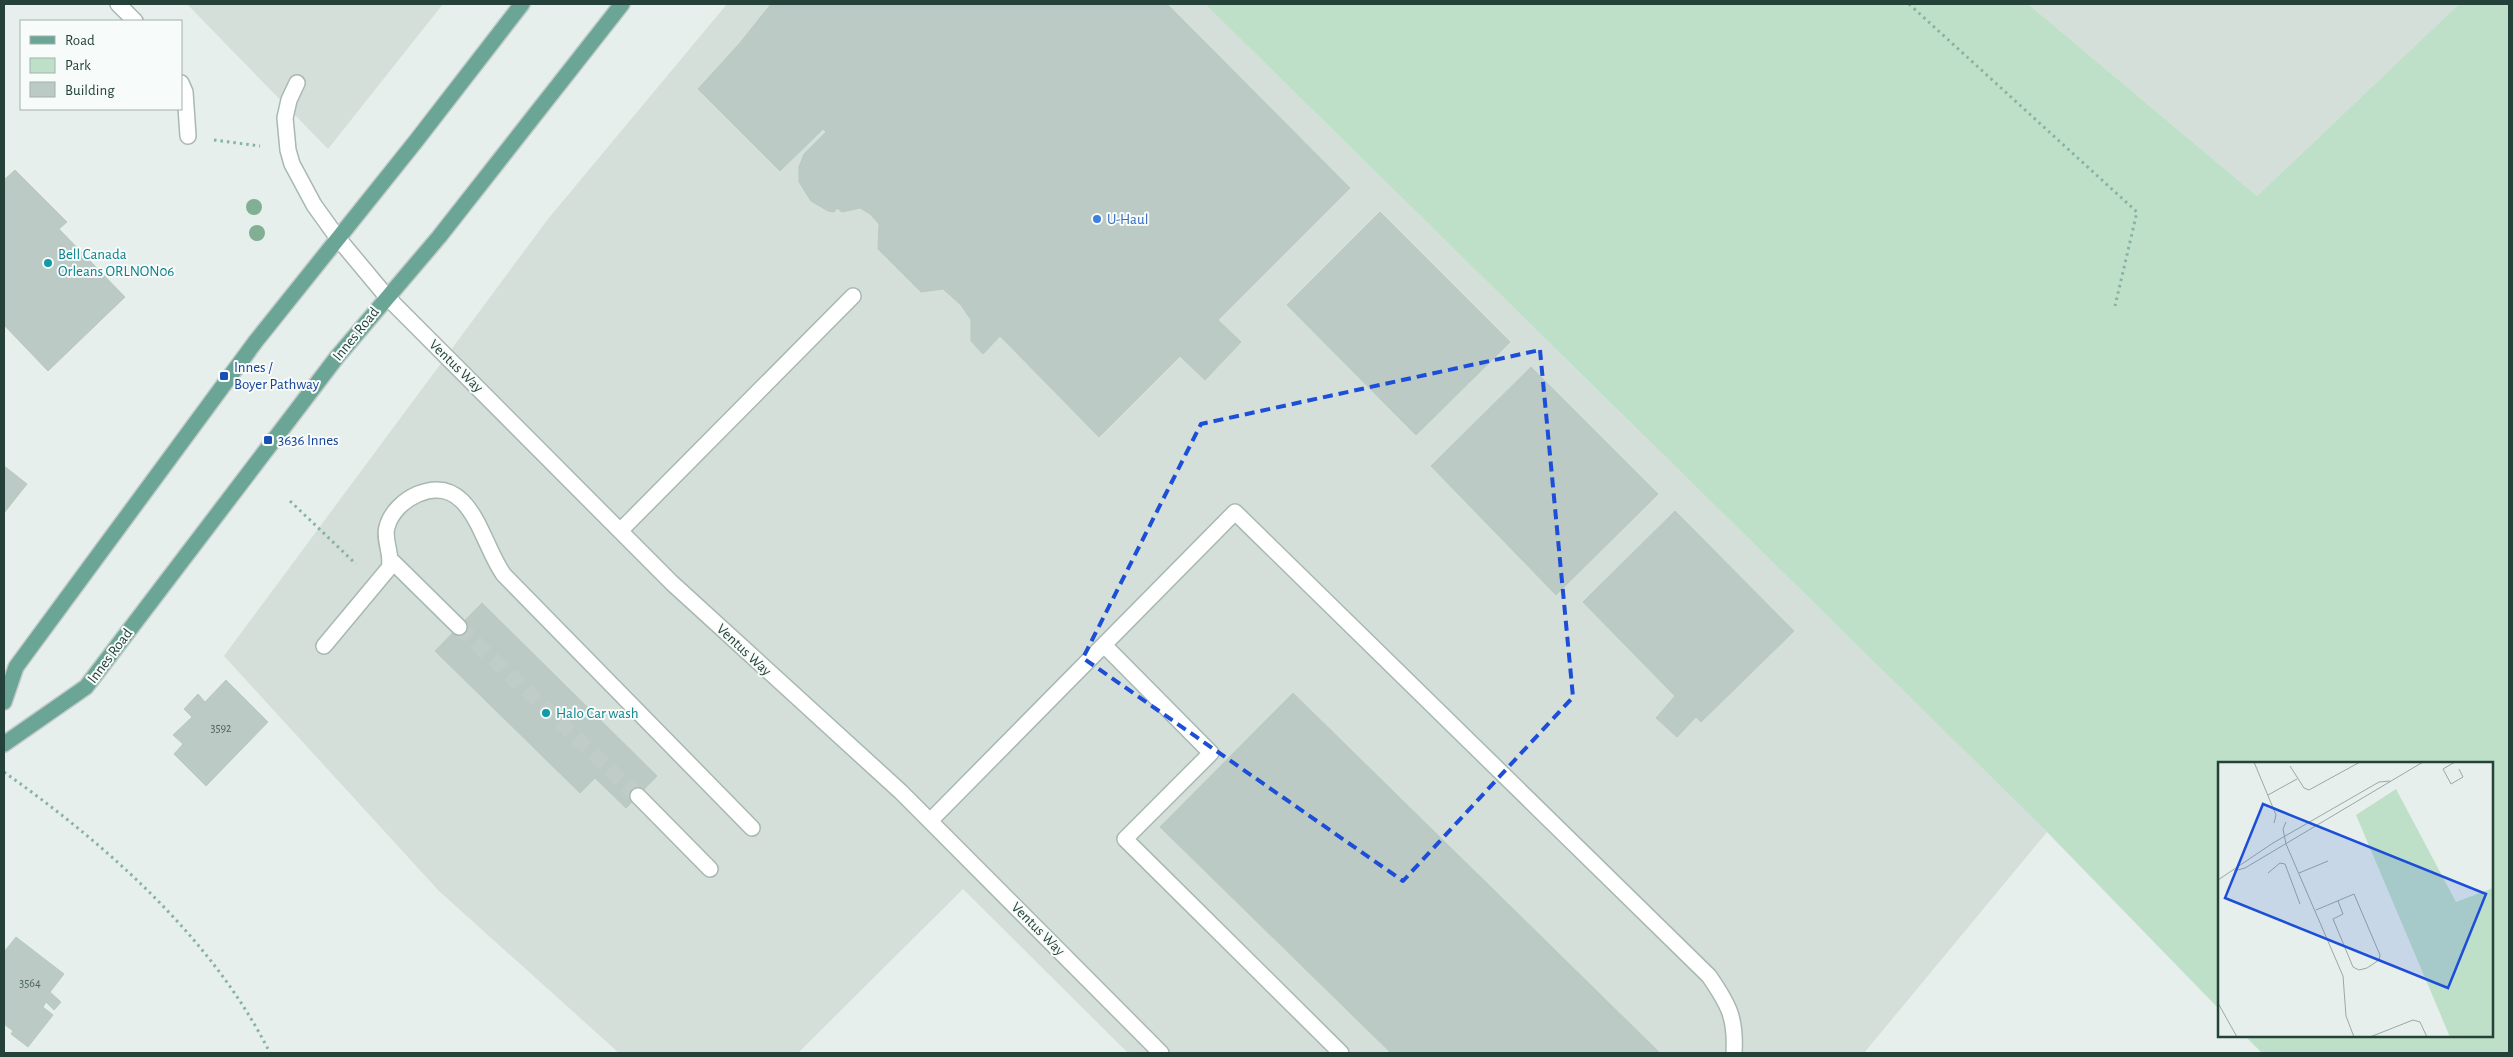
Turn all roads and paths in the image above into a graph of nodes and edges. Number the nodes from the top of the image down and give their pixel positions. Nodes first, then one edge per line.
1 (118, 4) edge
2 (522, 4) edge
3 (622, 4) edge
4 (1909, 4) edge
5 (134, 20) edge
6 (297, 83) dead end
7 (182, 85) edge
8 (188, 136) joint
9 (288, 150) junction
10 (337, 237) junction
11 (853, 296) dead end
12 (387, 297) junction
13 (2115, 306) dead end
14 (290, 501) dead end
15 (620, 532) junction
16 (391, 560) junction
17 (377, 584) junction
18 (459, 627) tunnel mouth
19 (1104, 645) junction
20 (324, 646) dead end
21 (4, 702) edge
22 (4, 744) edge
23 (4, 771) edge
24 (638, 796) tunnel mouth
25 (930, 821) junction
26 (752, 828) dead end
27 (710, 869) dead end
28 (270, 1053) edge
29 (1161, 1053) edge
30 (1342, 1053) edge
31 (1734, 1053) edge

1 - 5 street
2 - 10 main road
3 - 12 main road, Innes Road
4 - 13 path
6 - 9 street, Ventus Way
7 - 8 street
8 - 9 path
9 - 10 street, Ventus Way
10 - 12 street, Ventus Way
10 - 21 main road
11 - 15 street
12 - 15 street, Ventus Way
12 - 22 main road, Innes Road
14 - 17 path
15 - 25 street, Ventus Way
16 - 17 street
16 - 18 street
16 - 26 street
17 - 20 street
19 - 25 street
19 - 30 street
19 - 31 street
23 - 28 path
24 - 27 street
25 - 29 street, Ventus Way

